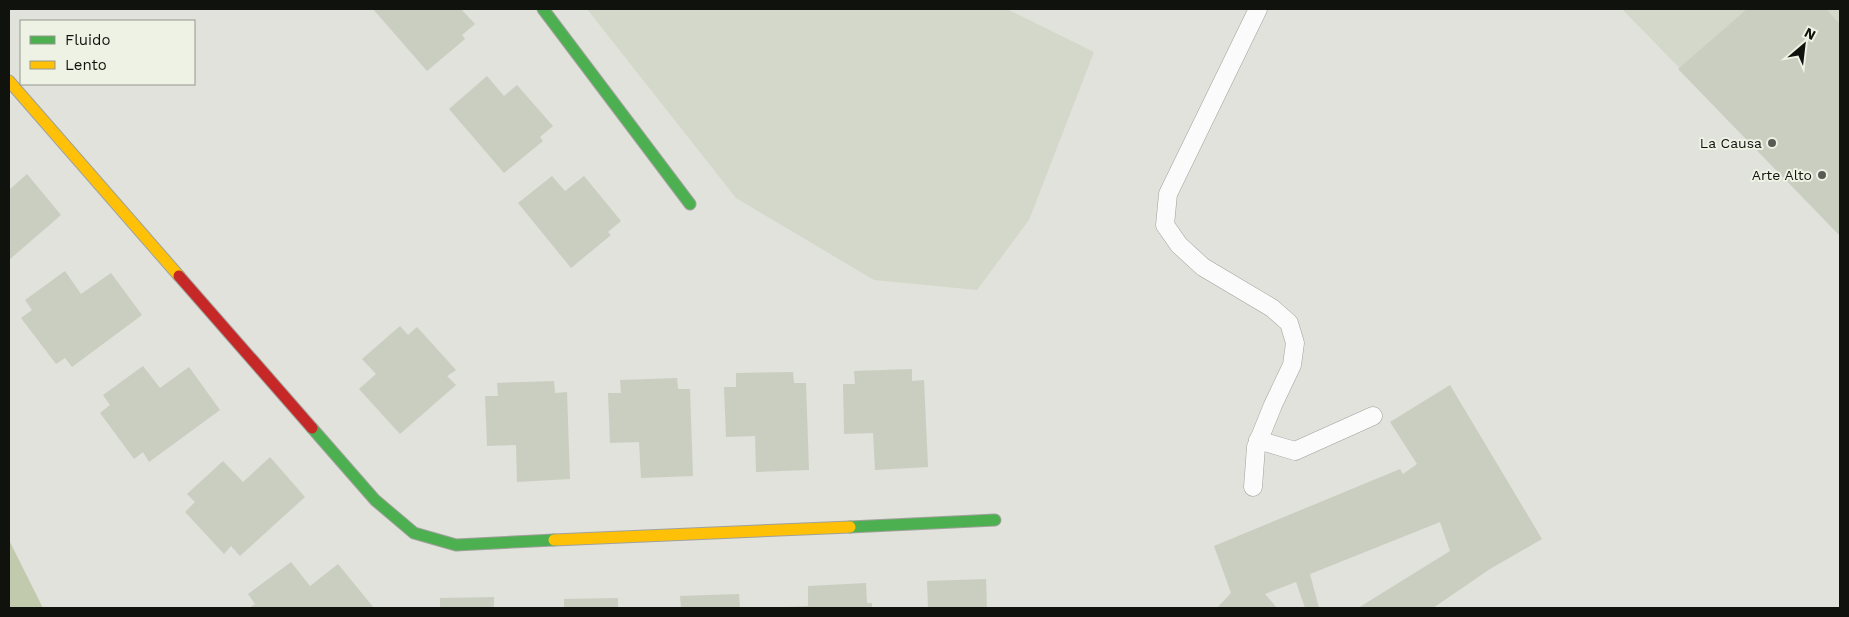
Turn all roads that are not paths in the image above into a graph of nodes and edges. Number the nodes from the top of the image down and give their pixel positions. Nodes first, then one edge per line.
1 (543, 9) edge
2 (1258, 9) edge
3 (9, 81) edge
4 (690, 204) dead end
5 (1373, 416) dead end
6 (1258, 440) junction
7 (1253, 487) dead end
8 (995, 520) dead end

1 - 4 street
2 - 6 lane
3 - 8 street
5 - 6 lane
6 - 7 lane

